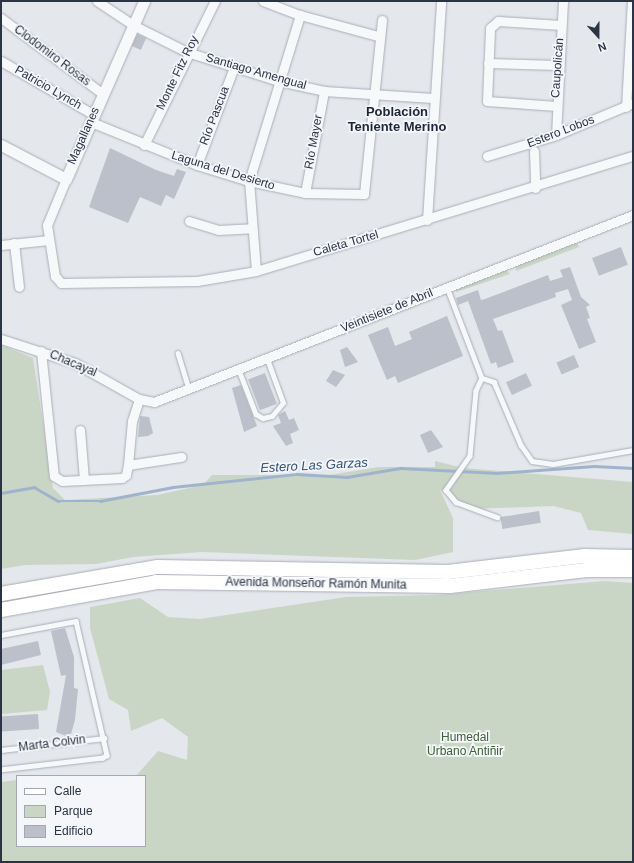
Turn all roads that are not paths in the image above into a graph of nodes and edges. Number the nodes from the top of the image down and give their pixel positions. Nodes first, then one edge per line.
1 (97, 1) edge
2 (144, 1) edge
3 (215, 1) edge
4 (263, 1) edge
5 (441, 1) edge
6 (563, 1) edge
7 (632, 1) edge
8 (300, 15) junction
9 (1, 18) edge
10 (382, 20) dead end
11 (133, 25) junction
12 (561, 26) junction
13 (378, 36) junction
14 (187, 52) junction
15 (1, 61) edge
16 (488, 63) junction
17 (558, 65) junction
18 (234, 67) junction
19 (278, 81) junction
20 (324, 91) junction
21 (103, 94) junction
22 (372, 94) junction
23 (433, 98) junction
24 (629, 105) edge
25 (556, 106) junction
26 (93, 118) junction
27 (556, 135) junction
28 (1, 145) edge
29 (144, 145) junction
30 (534, 151) dead end
31 (487, 156) dead end
32 (633, 156) edge
33 (197, 165) junction
34 (66, 179) junction
35 (249, 181) junction
36 (535, 188) junction
37 (305, 193) junction
38 (633, 215) edge
39 (426, 220) junction
40 (189, 221) dead end
41 (252, 228) junction
42 (49, 240) junction
43 (14, 243) junction
44 (1, 245) edge
45 (256, 270) junction
46 (55, 276) joint
47 (19, 287) dead end
48 (447, 288) junction
49 (1, 339) edge
50 (41, 351) junction
51 (178, 353) dead end
52 (267, 359) junction
53 (239, 370) junction
54 (482, 378) junction
55 (189, 389) junction
56 (139, 399) junction
57 (80, 430) dead end
58 (633, 450) edge
59 (181, 457) dead end
60 (128, 465) junction
61 (84, 480) junction
62 (497, 517) dead end
63 (633, 557) edge
64 (633, 570) edge
65 (92, 578) junction
66 (96, 592) junction
67 (1, 594) edge
68 (1, 610) edge
69 (1, 635) edge
70 (104, 738) junction
71 (1, 750) edge
72 (1, 770) edge

1 - 11 street, Santiago Amengual
2 - 11 street, Magallanes
3 - 14 street, Monte Fitz Roy
4 - 8 street
5 - 23 street
6 - 12 street, Caupolicán
7 - 24 street
8 - 13 street
8 - 19 street
9 - 21 street, Clodomiro Rosas
10 - 13 street
11 - 14 street, Santiago Amengual
11 - 21 street, Magallanes
12 - 16 street
12 - 17 street, Caupolicán
13 - 22 street
14 - 18 street, Santiago Amengual
14 - 29 street, Monte Fitz Roy
15 - 26 street, Patricio Lynch
16 - 17 street
16 - 25 street
17 - 25 street, Caupolicán
18 - 19 street, Santiago Amengual
18 - 33 street, Río Pascua
19 - 20 street, Santiago Amengual
19 - 35 street
20 - 22 street, Santiago Amengual
20 - 37 street, Río Mayer
21 - 26 street, Magallanes
22 - 23 street, Santiago Amengual
22 - 37 street, Laguna del Desierto
23 - 39 street
24 - 27 street, Estero Lobos
25 - 27 street, Caupolicán
26 - 29 street, Laguna del Desierto
26 - 34 street, Magallanes
27 - 31 street, Estero Lobos
28 - 34 street
29 - 33 street, Laguna del Desierto
30 - 36 street
32 - 36 street, Caleta Tortel
33 - 35 street, Laguna del Desierto
34 - 42 street, Magallanes
35 - 37 street, Laguna del Desierto
35 - 41 street
36 - 39 street, Caleta Tortel
38 - 48 street, Veintisiete de Abril
39 - 45 street, Caleta Tortel
40 - 41 street
41 - 45 street
42 - 43 street
42 - 46 street, Magallanes
43 - 44 street
43 - 47 street
45 - 46 street, Caleta Tortel
48 - 52 street, Veintisiete de Abril
48 - 54 lane
49 - 50 street, Chacayal
50 - 56 street, Chacayal
50 - 61 street
51 - 55 lane
52 - 53 street, Veintisiete de Abril
52 - 53 lane
53 - 55 street, Veintisiete de Abril
54 - 58 lane
54 - 62 lane
55 - 56 street, Veintisiete de Abril
56 - 60 street
57 - 61 street
59 - 60 street
60 - 61 street
63 - 65 main road, Avenida Monseñor Ramón Munita
64 - 66 main road, Avenida Monseñor Ramón Munita
65 - 66 main road
65 - 67 main road, Avenida Monseñor Ramón Munita
66 - 68 main road, Avenida Monseñor Ramón Munita
69 - 70 lane
70 - 71 lane, Marta Colvin
70 - 72 lane

